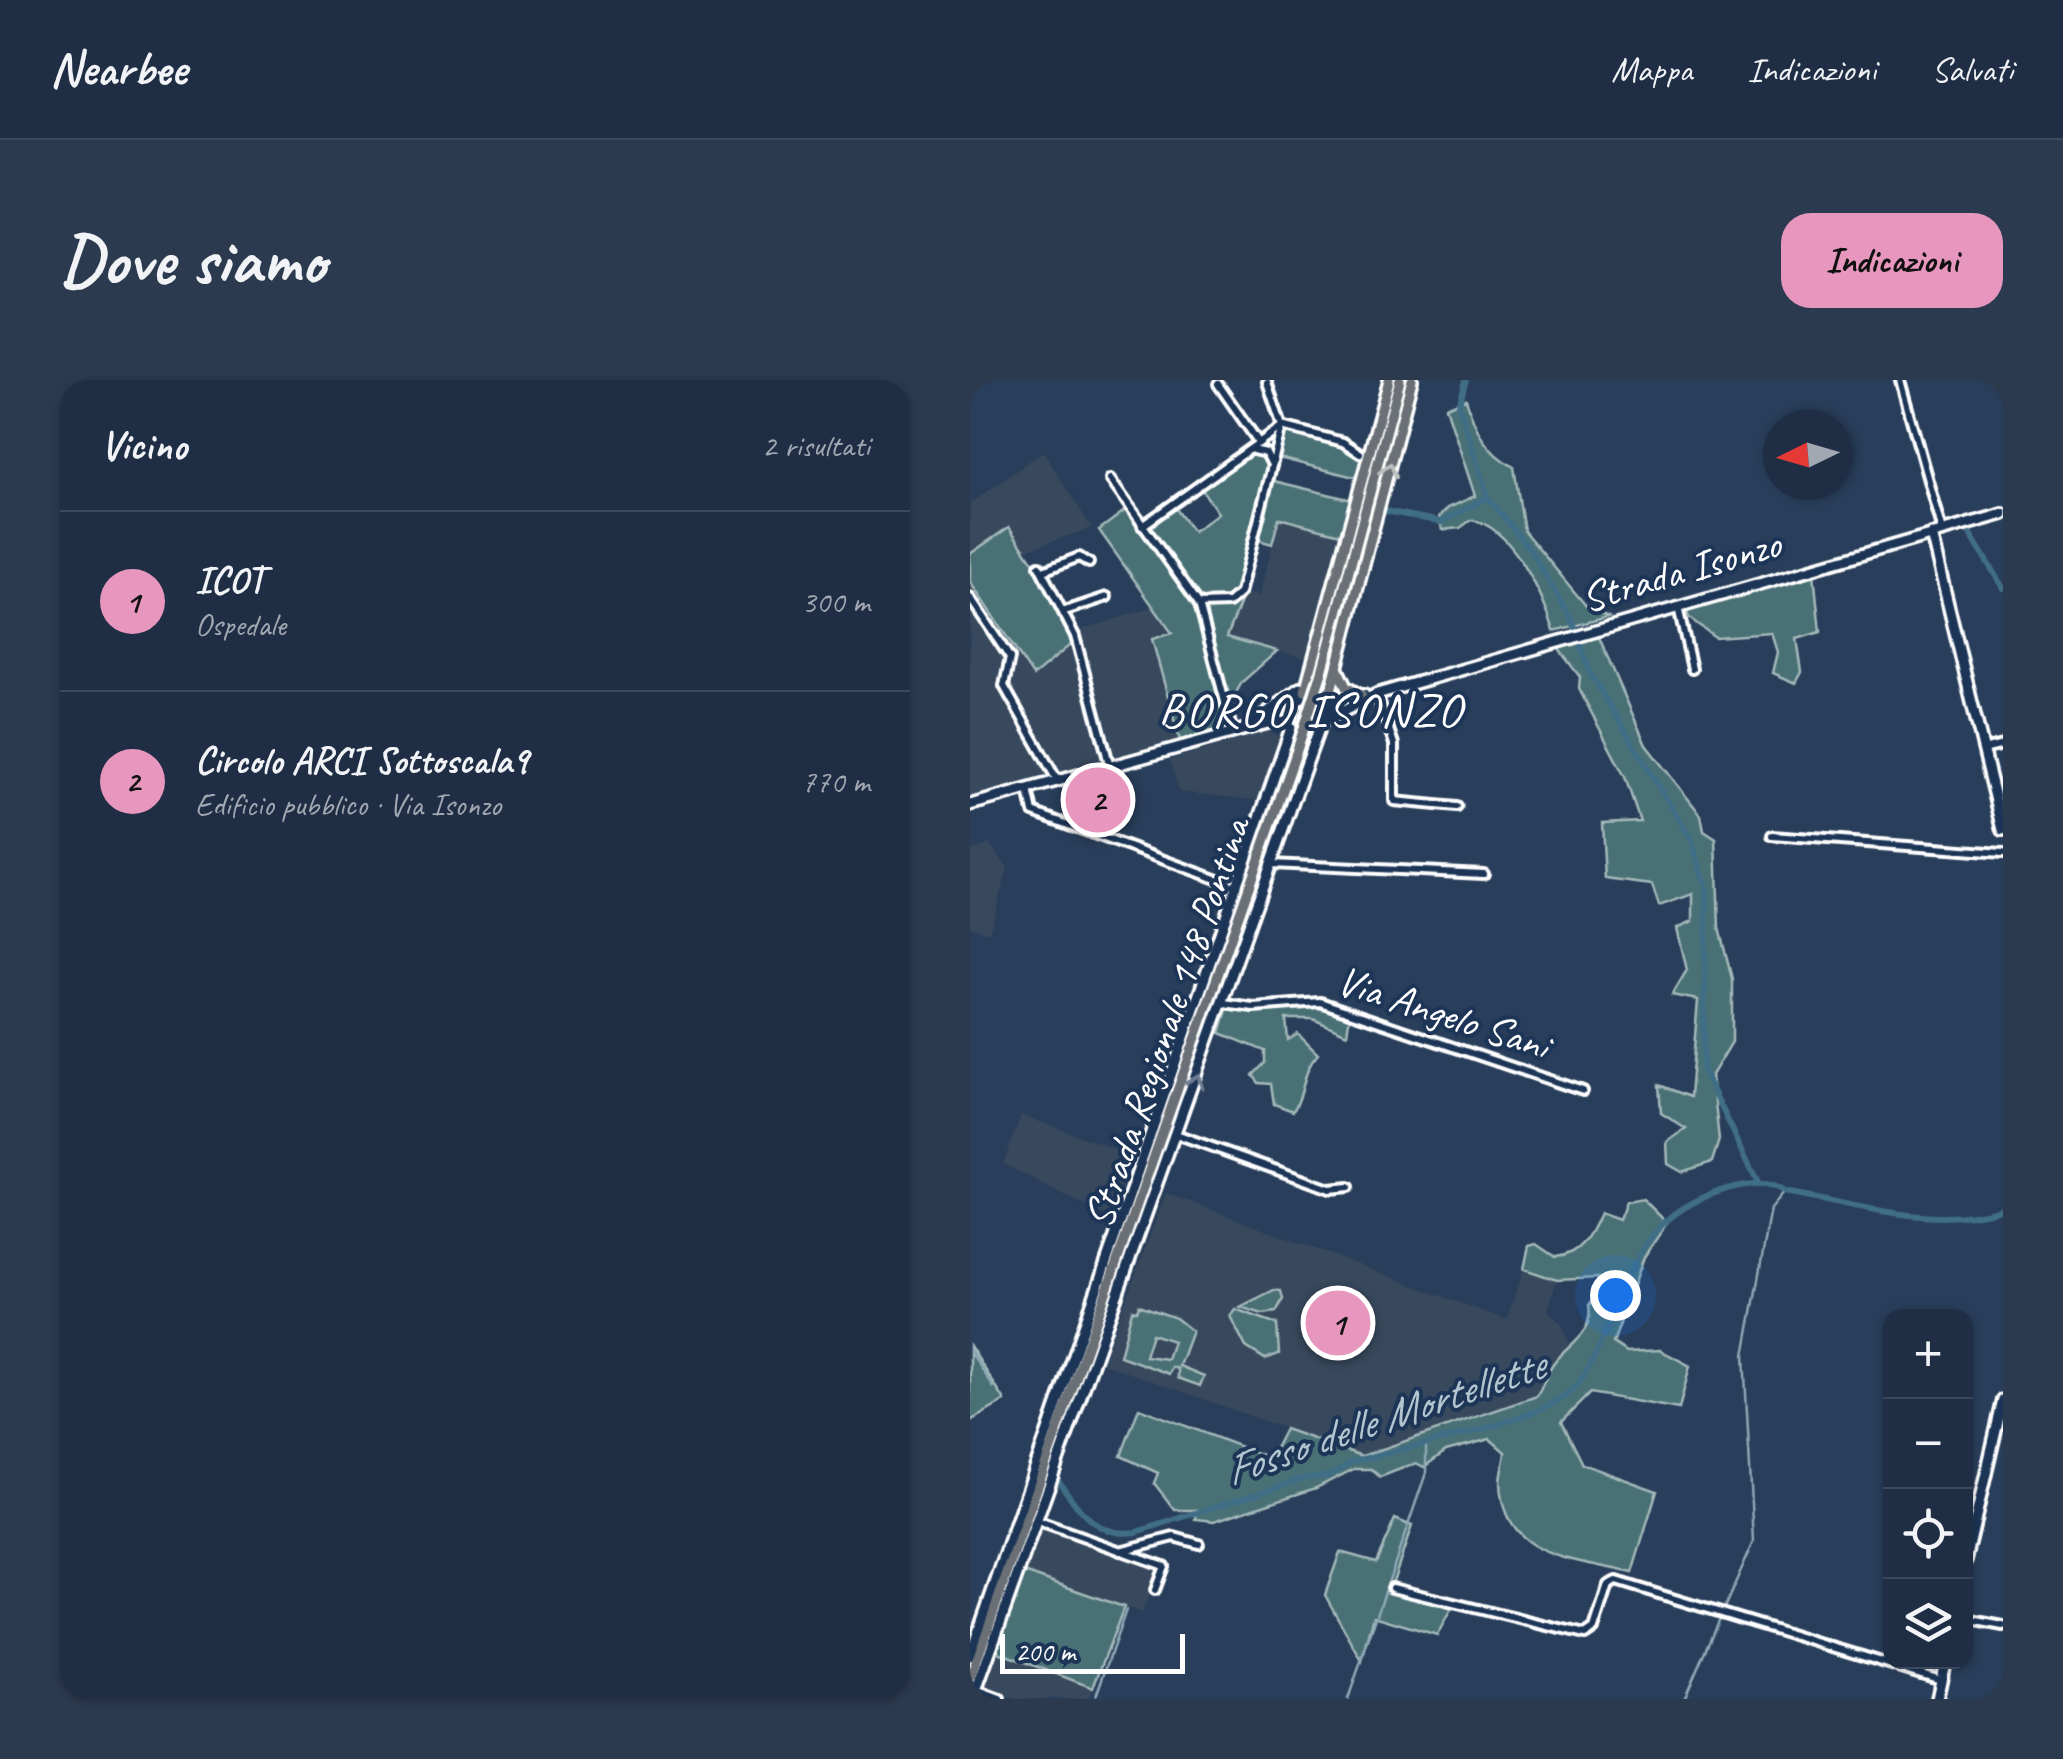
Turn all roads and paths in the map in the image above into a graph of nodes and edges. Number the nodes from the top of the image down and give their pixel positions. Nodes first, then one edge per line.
1 (1389, 380) edge
2 (1400, 380) edge
3 (1412, 380) edge
4 (1900, 380) edge
5 (1267, 382) edge
6 (1218, 384) dead end
7 (1282, 426) junction
8 (1259, 443) junction
9 (1240, 456) junction
10 (1365, 456) junction
11 (1272, 466) junction
12 (1110, 479) dead end
13 (2003, 514) edge
14 (1142, 526) junction
15 (1942, 531) junction
16 (1931, 534) junction
17 (1089, 563) dead end
18 (970, 598) edge
19 (1107, 598) dead end
20 (1199, 604) junction
21 (1678, 606) junction
22 (1065, 610) junction
23 (1338, 666) junction
24 (1692, 669) dead end
25 (1309, 678) junction
26 (1305, 691) junction
27 (1330, 694) junction
28 (1377, 694) junction
29 (1362, 696) junction
30 (1292, 707) junction
31 (1339, 712) junction
32 (1265, 720) junction
33 (1322, 724) junction
34 (1290, 726) junction
35 (1234, 732) junction
36 (1286, 745) junction
37 (2003, 746) edge
38 (1311, 750) junction
39 (1983, 750) junction
40 (1110, 768) junction
41 (1058, 782) junction
42 (1028, 790) junction
43 (970, 806) edge
44 (1457, 807) dead end
45 (2003, 830) edge
46 (1772, 836) dead end
47 (2003, 852) edge
48 (1271, 864) junction
49 (1484, 874) dead end
50 (1238, 887) junction
51 (1224, 1003) junction
52 (1583, 1091) dead end
53 (1176, 1134) junction
54 (1349, 1187) dead end
55 (2003, 1400) edge
56 (2000, 1419) edge
57 (1036, 1521) junction
58 (1973, 1531) edge
59 (1199, 1544) dead end
60 (1119, 1551) junction
61 (1392, 1588) dead end
62 (1155, 1590) dead end
63 (1973, 1620) edge
64 (2003, 1626) edge
65 (970, 1656) edge
66 (1943, 1669) edge
67 (970, 1679) edge
68 (1941, 1680) junction
69 (974, 1694) edge
70 (1000, 1699) edge
71 (1937, 1699) edge

1 - 10 main road
2 - 67 main road, Strada Regionale 148 Pontina, bridge
23 -> 3 main road
4 - 15 street
5 - 7 street
6 - 8 street
7 - 8 street
7 - 10 street
7 - 11 street
8 - 9 street
9 - 11 street
9 - 14 street
10 - 25 main road
11 - 20 street
12 - 14 street
13 - 15 street, Strada Isonzo
14 - 20 street
15 - 16 street, Strada Isonzo
16 - 21 street, Strada Isonzo
16 - 39 street
17 - 22 street
18 - 41 street
19 - 22 street
20 - 35 street
21 - 24 street
21 - 28 street, Strada Isonzo
22 - 40 street
23 - 27 main road
23 - 29 main road
25 - 26 main road
25 - 32 street
26 - 27 street
26 - 30 street
27 - 29 street
27 - 33 street
28 - 29 street
28 - 31 street
28 - 44 street
30 - 32 street
30 - 34 street
31 - 33 street
31 - 38 street
32 - 34 street
32 - 35 street
32 - 36 street
33 - 34 street
33 - 38 street
34 - 36 street
35 - 40 street
36 - 50 street
37 - 39 street
38 - 48 street
39 - 45 street
40 - 41 street
41 - 42 street
42 - 43 street
42 - 50 street
46 - 47 street
48 - 49 street
48 - 51 street
50 - 65 street
51 - 52 street, Via Angelo Sani
53 -> 51 street
53 - 54 street
53 - 57 street
55 - 56 street
56 - 58 street
57 - 60 street
57 - 69 street
59 - 60 street
60 - 62 street
61 - 68 street
63 - 64 street
66 - 68 street
68 - 71 street
69 - 70 street

